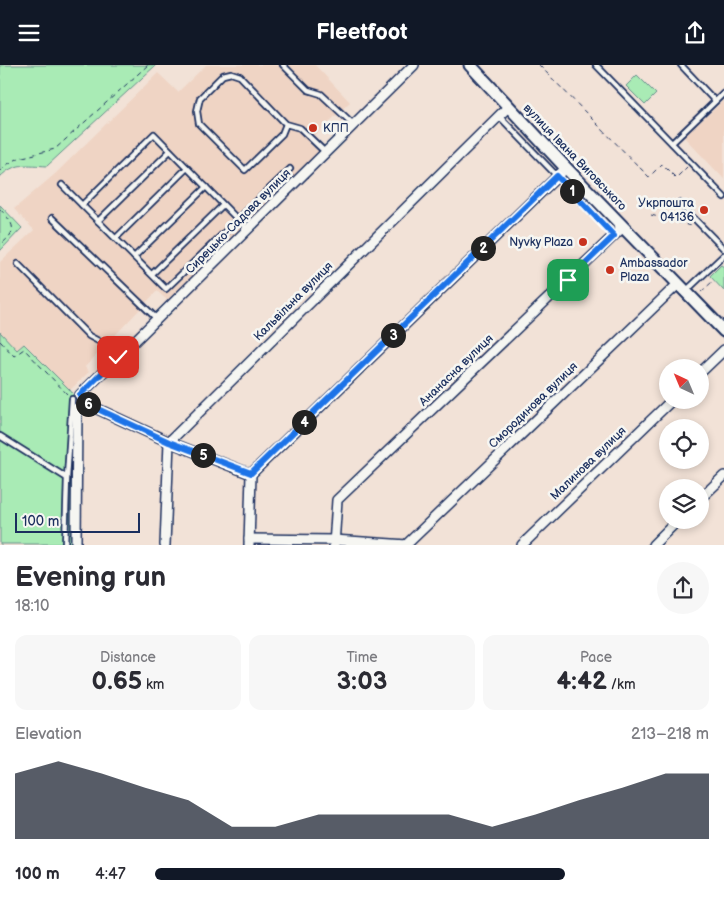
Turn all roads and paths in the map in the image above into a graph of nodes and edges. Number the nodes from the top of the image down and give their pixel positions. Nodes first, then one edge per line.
1 (148, 65) edge
2 (283, 65) edge
3 (414, 65) edge
4 (470, 65) edge
5 (539, 65) edge
6 (596, 65) edge
7 (681, 65) edge
8 (724, 94) edge
9 (715, 101) junction
10 (508, 107) junction
11 (499, 116) junction
12 (286, 124) junction
13 (353, 124) junction
14 (672, 143) junction
15 (170, 151) junction
16 (325, 152) junction
17 (691, 163) junction
18 (187, 168) junction
19 (290, 169) dead end
20 (0, 171) edge
21 (561, 172) junction
22 (62, 185) dead end
23 (206, 187) junction
24 (724, 197) edge
25 (679, 203) dead end
26 (82, 205) junction
27 (223, 205) junction
28 (0, 209) edge
29 (650, 215) dead end
30 (52, 218) dead end
31 (98, 221) junction
32 (237, 221) junction
33 (623, 227) junction
34 (247, 229) junction
35 (705, 229) junction
36 (614, 236) junction
37 (116, 238) junction
38 (0, 245) edge
39 (724, 249) edge
40 (724, 255) edge
41 (134, 257) junction
42 (18, 264) dead end
43 (152, 275) junction
44 (712, 282) dead end
45 (686, 291) junction
46 (156, 319) junction
47 (724, 331) edge
48 (0, 341) edge
49 (724, 350) edge
50 (118, 357) junction
51 (709, 364) edge
52 (76, 397) junction
53 (77, 408) dead end
54 (663, 409) edge
55 (0, 436) edge
56 (169, 442) junction
57 (251, 473) junction
58 (724, 476) edge
59 (67, 478) junction
60 (709, 490) edge
61 (669, 529) edge
62 (249, 542) edge
63 (334, 542) edge
64 (406, 544) edge
65 (65, 545) edge
66 (76, 545) edge
67 (165, 545) edge
68 (522, 545) edge
69 (653, 545) edge

1 - 20 path
2 - 13 lane
3 - 13 street, Сирецько-Садова вулиця
4 - 10 main road, вулиця Івана Виговського
5 - 17 path
6 - 14 lane
7 - 9 lane
8 - 9 lane
9 - 14 lane
10 - 11 street, Кальвільна вулиця
10 - 21 main road, вулиця Івана Виговського
11 - 21 lane
11 - 56 street, Кальвільна вулиця
12 - 12 lane
12 - 16 lane
13 - 16 street, Сирецько-Садова вулиця
14 - 17 lane
15 - 18 lane
15 - 26 lane
15 - 31 lane
16 - 34 street, Сирецько-Садова вулиця
17 - 24 lane
18 - 23 lane
18 - 37 lane
19 - 32 lane
21 - 33 main road, вулиця Івана Виговського
21 - 36 lane
21 - 57 street
22 - 26 lane
23 - 27 lane
23 - 41 lane
25 - 35 lane
26 - 31 lane
27 - 32 lane
27 - 43 lane
28 - 38 path
29 - 35 path
30 - 46 lane
31 - 37 lane
32 - 34 lane
32 - 43 lane
33 - 36 street, Ананасна вулиця
33 - 45 main road, вулиця Івана Виговського
34 - 46 street, Сирецько-Садова вулиця
35 - 39 lane
36 - 63 street, Ананасна вулиця
37 - 41 lane
40 - 45 lane
41 - 43 lane
42 - 50 lane
44 - 45 path
45 - 47 main road, вулиця Івана Виговського
45 - 64 street, Смородинова вулиця
46 - 50 street, Сирецько-Садова вулиця
48 - 52 path
49 - 51 street
50 - 52 street, Сирецько-Садова вулиця
52 - 56 street
52 - 59 lane
53 - 66 street
54 - 68 street, Малинова вулиця
55 - 59 lane
56 - 57 street
56 - 67 street
57 - 62 street
58 - 60 street
59 - 65 lane
61 - 69 street
62 - 63 street
63 - 64 street

